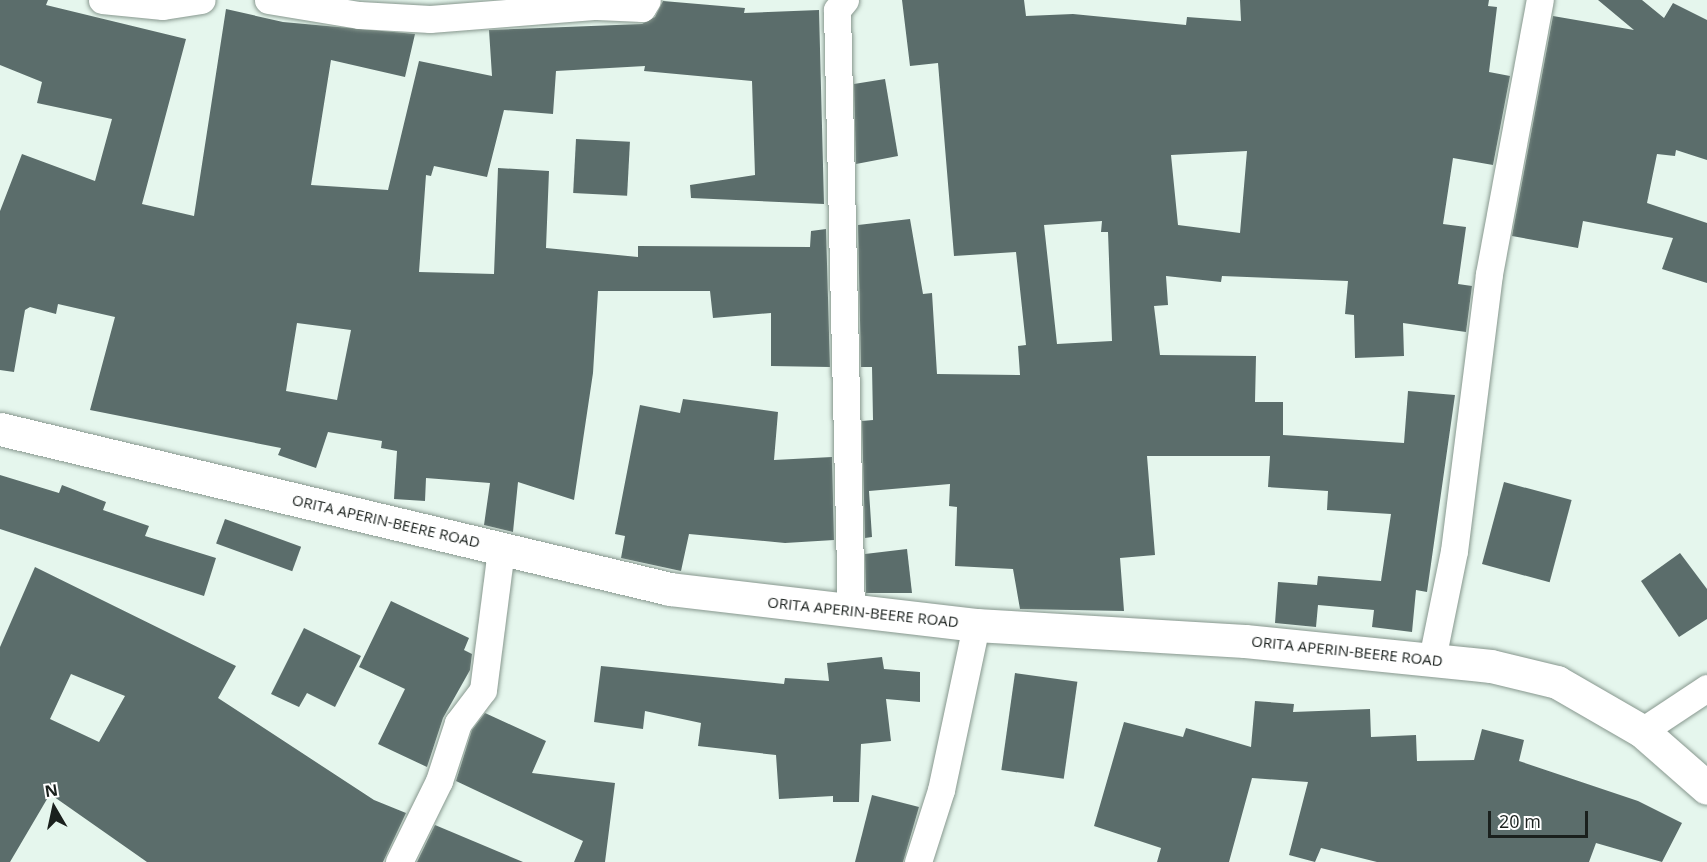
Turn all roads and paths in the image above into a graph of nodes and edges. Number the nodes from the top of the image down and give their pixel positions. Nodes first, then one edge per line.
1 (102, 0) edge
2 (202, 0) edge
3 (268, 0) edge
4 (647, 0) edge
5 (844, 0) edge
6 (1540, 0) edge
7 (0, 429) edge
8 (501, 549) junction
9 (851, 612) junction
10 (976, 625) junction
11 (1432, 659) junction
12 (1707, 688) edge
13 (1642, 731) junction
14 (1707, 788) edge
15 (399, 862) edge
16 (918, 862) edge

1 - 2 street
3 - 4 street
5 - 9 street
6 - 11 street
7 - 8 main road, ORITA APERIN-BEERE ROAD
8 - 9 main road, ORITA APERIN-BEERE ROAD
8 - 15 street
9 - 10 main road, ORITA APERIN-BEERE ROAD
10 - 11 main road, ORITA APERIN-BEERE ROAD
10 - 16 street
11 - 13 main road, ORITA APERIN-BEERE ROAD
12 - 13 street
13 - 14 main road, ORITA APERIN-BEERE ROAD

